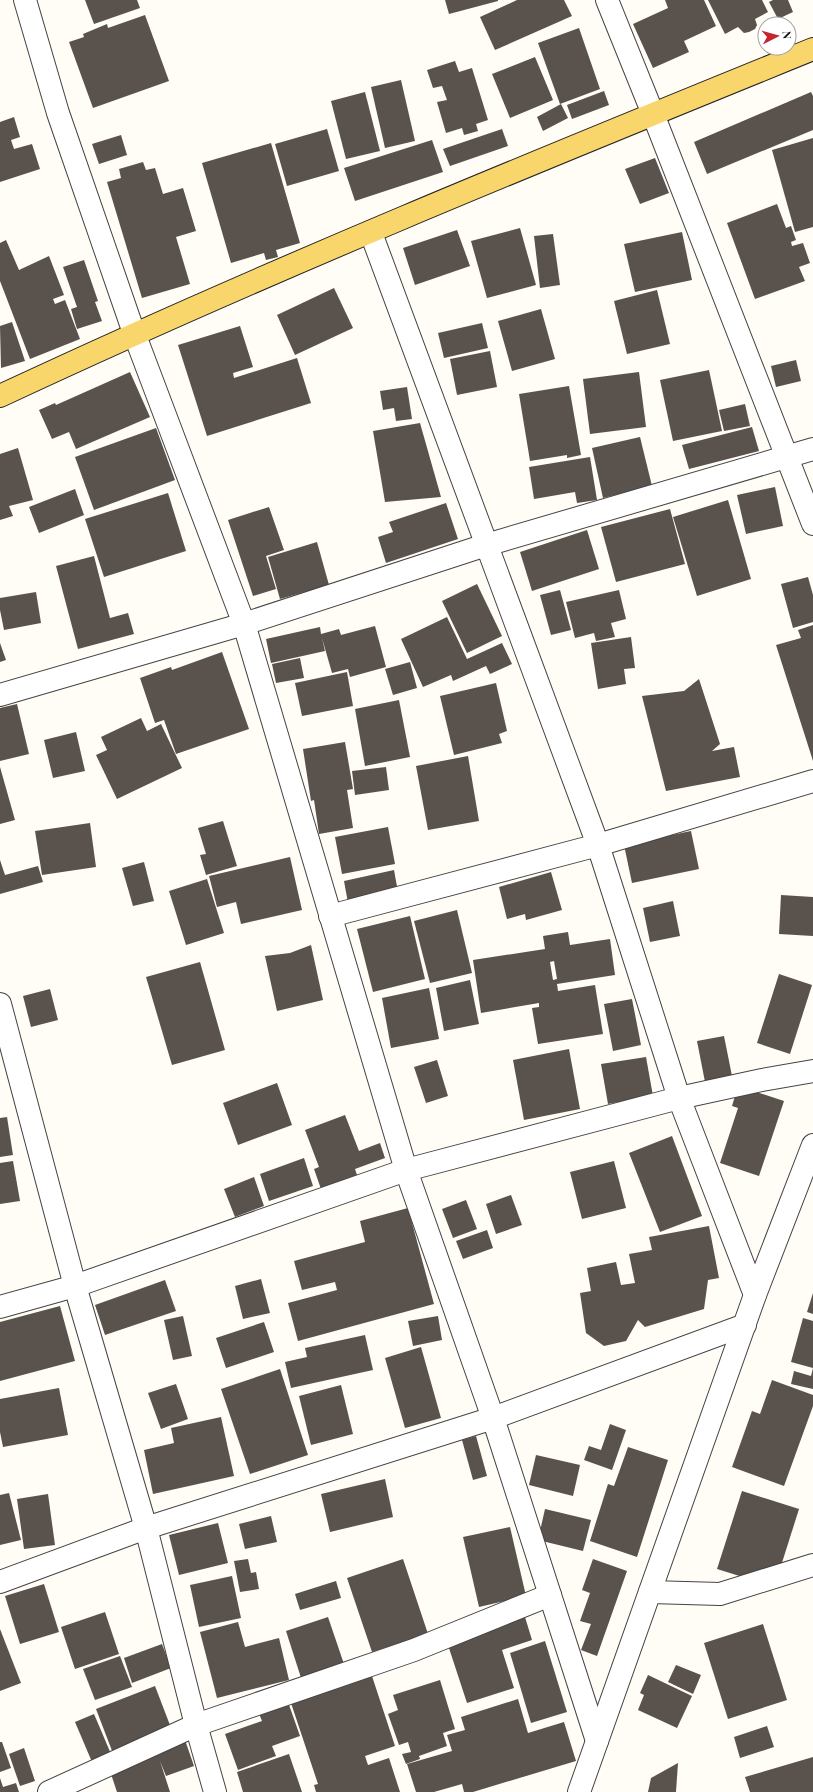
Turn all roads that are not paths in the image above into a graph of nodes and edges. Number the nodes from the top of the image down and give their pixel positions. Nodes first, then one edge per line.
1 (25, 0) edge
2 (607, 0) edge
3 (813, 49) edge
4 (653, 114) junction
5 (371, 233) junction
6 (134, 333) junction
7 (0, 396) edge
8 (813, 449) edge
9 (788, 457) junction
10 (813, 524) edge
11 (486, 545) junction
12 (244, 624) junction
13 (0, 695) edge
14 (813, 781) edge
15 (598, 845) junction
16 (330, 916) junction
17 (0, 1004) edge
18 (813, 1071) edge
19 (679, 1098) junction
20 (813, 1145) edge
21 (406, 1170) junction
22 (75, 1286) junction
23 (755, 1295) junction
24 (0, 1307) edge
25 (744, 1325) junction
26 (493, 1418) junction
27 (146, 1528) junction
28 (813, 1566) edge
29 (0, 1582) edge
30 (650, 1592) junction
31 (550, 1595) junction
32 (196, 1725) junction
33 (597, 1741) junction
34 (575, 1791) edge
35 (49, 1792) edge
36 (215, 1792) edge

1 - 6 street
2 - 4 street
3 - 4 main road
4 - 5 main road
4 - 9 street
5 - 6 main road
5 - 11 street
6 - 7 main road
6 - 12 street
8 - 9 street
9 - 10 street
9 - 11 street
11 - 12 street
11 - 15 street
12 - 13 street
12 - 16 street
14 - 15 street
15 - 16 street
15 - 19 street
16 - 21 street
17 - 22 street
18 - 19 street
19 - 21 street
19 - 23 street
20 - 23 street
21 - 22 street
21 - 26 street
22 - 24 street
22 - 27 street
23 - 25 street
25 - 26 street
25 - 30 street
26 - 27 street
26 - 31 street
27 - 29 street
27 - 32 street
28 - 30 street
30 - 33 street
31 - 32 street
31 - 33 street
32 - 35 street
32 - 36 street
33 - 34 street

